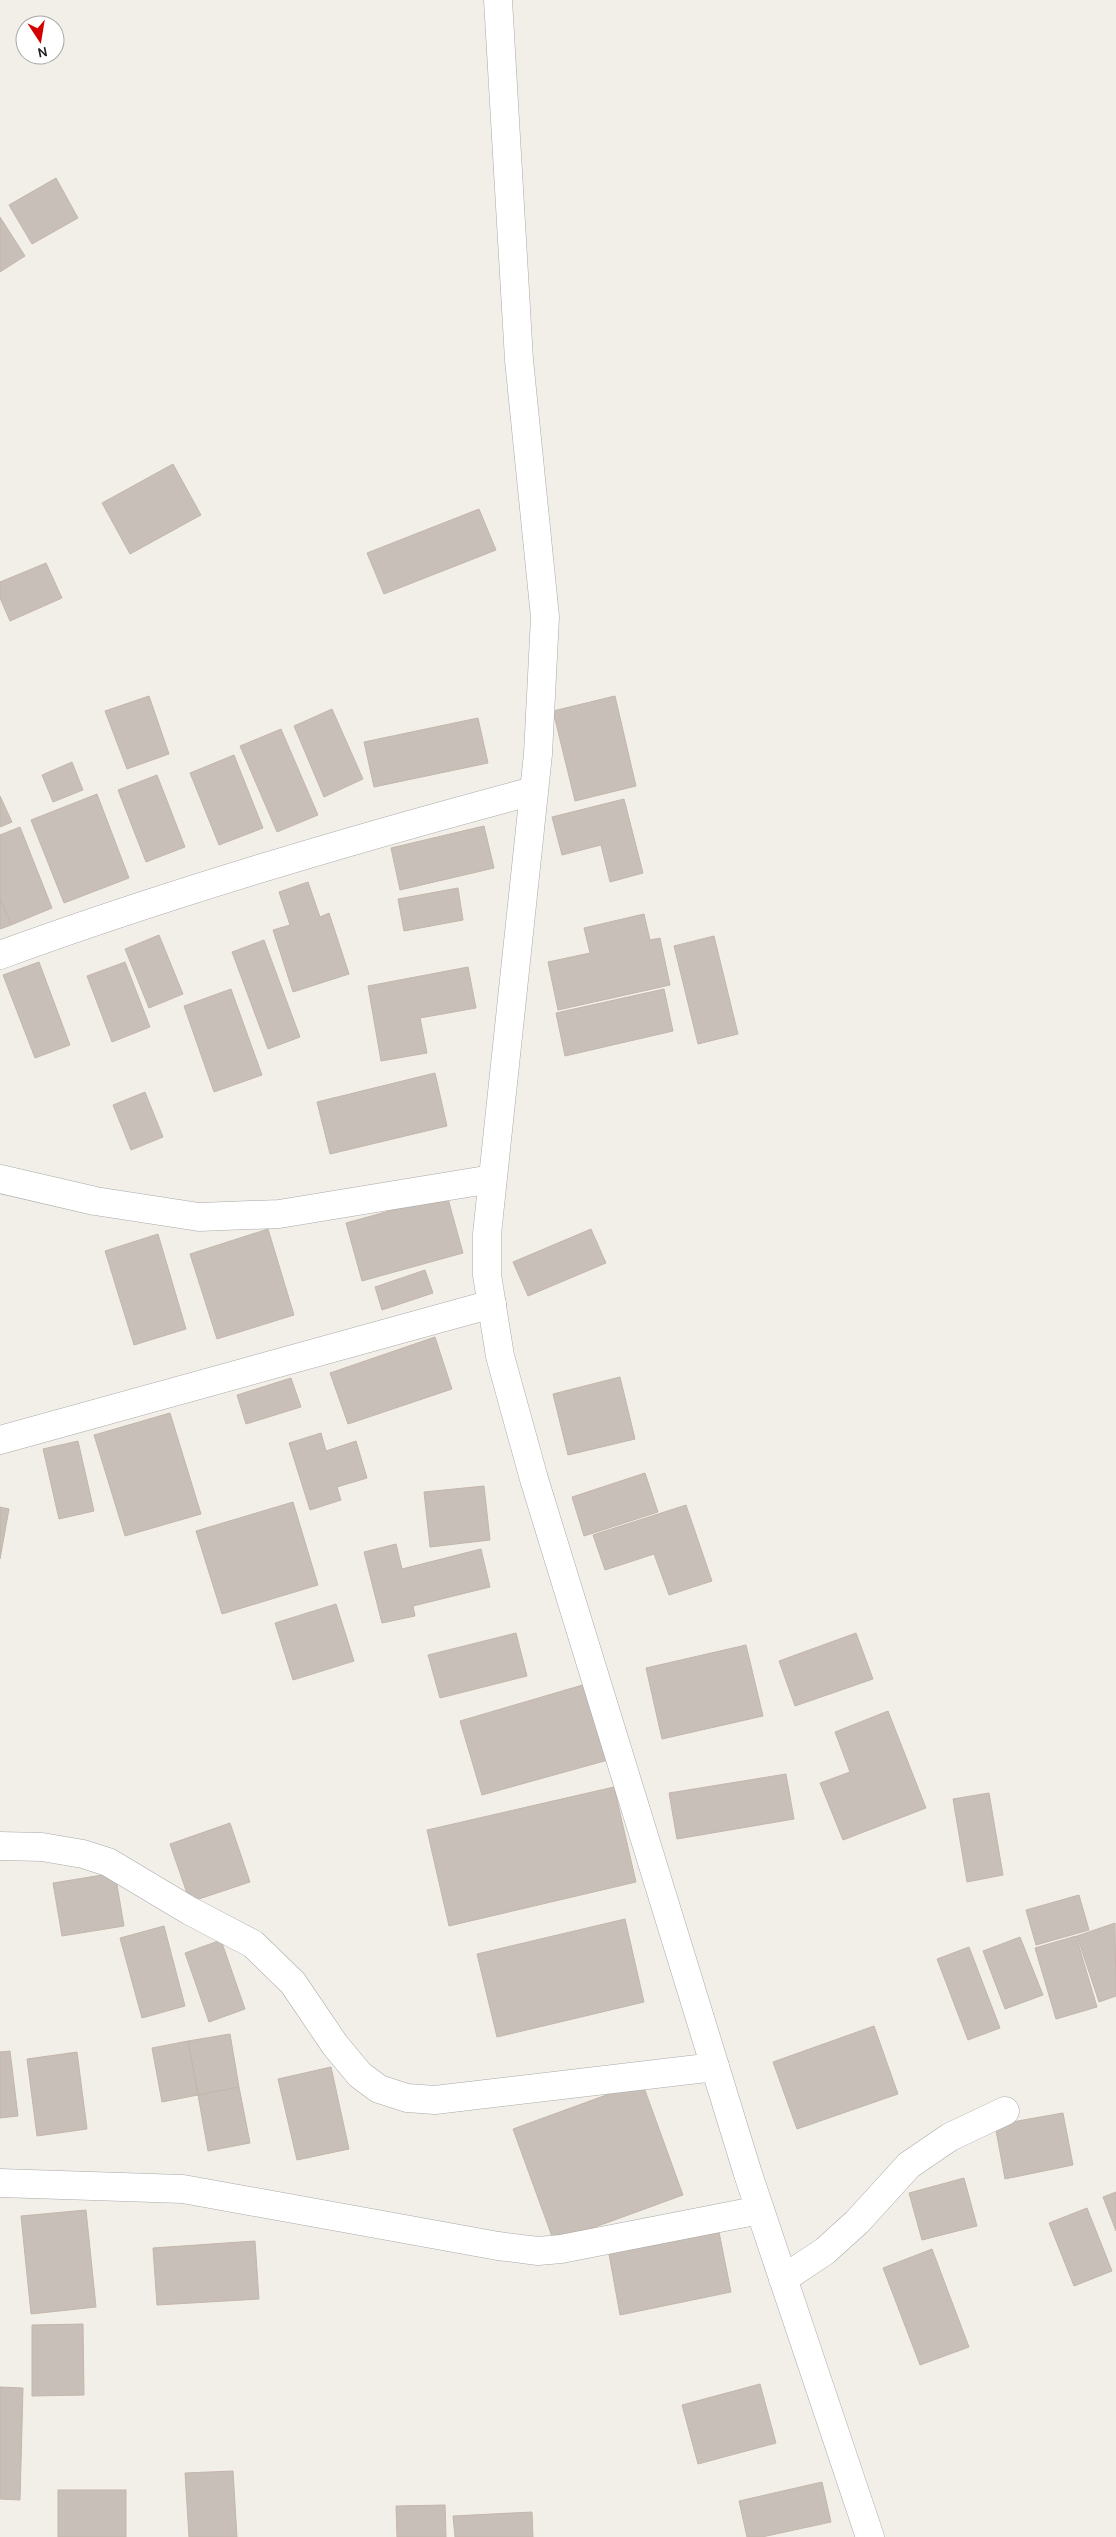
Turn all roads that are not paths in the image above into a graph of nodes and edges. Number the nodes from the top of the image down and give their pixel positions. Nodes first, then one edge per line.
1 (498, 0) edge
2 (533, 791) junction
3 (0, 955) edge
4 (0, 1179) edge
5 (492, 1179) junction
6 (492, 1304) junction
7 (0, 1440) edge
8 (0, 1846) edge
9 (715, 2067) junction
10 (1005, 2111) dead end
11 (0, 2183) edge
12 (760, 2210) junction
13 (783, 2279) junction
14 (870, 2537) edge

1 - 2 street
2 - 3 street
2 - 5 street
4 - 5 street
5 - 6 street
6 - 7 street
6 - 9 street
8 - 9 street
9 - 12 street
10 - 13 street
11 - 12 street
12 - 13 street
13 - 14 street

